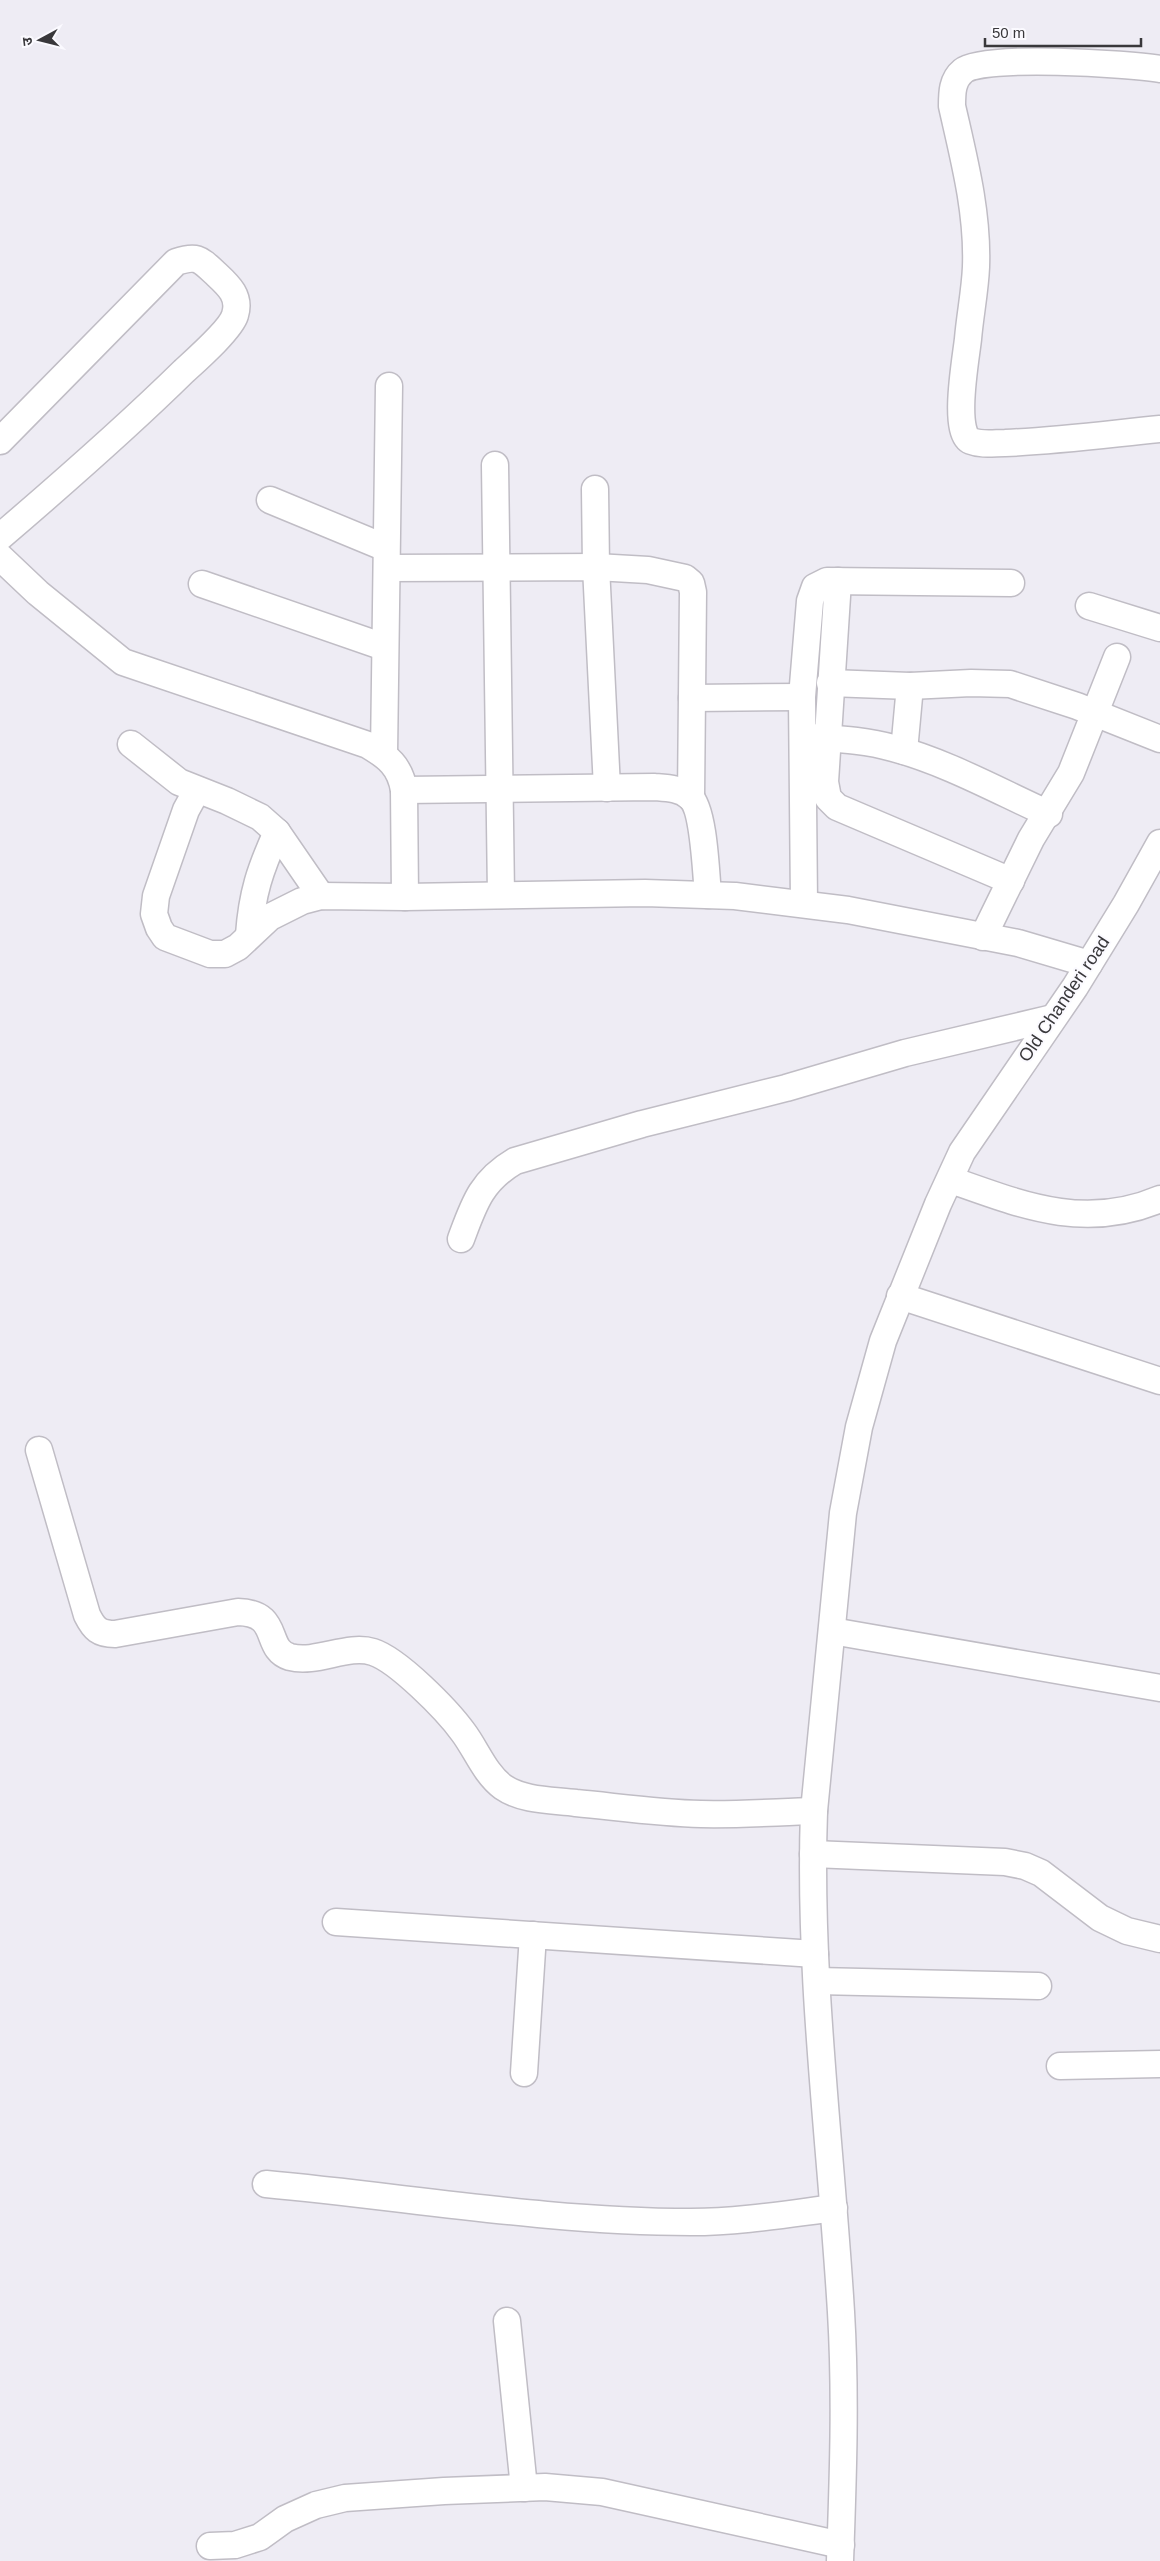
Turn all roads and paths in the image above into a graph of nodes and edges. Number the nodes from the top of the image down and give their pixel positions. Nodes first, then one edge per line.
1 (1160, 68) edge
2 (389, 386) dead end
3 (1160, 429) edge
4 (0, 440) edge
5 (495, 465) dead end
6 (595, 489) dead end
7 (270, 500) dead end
8 (0, 537) edge
9 (0, 557) edge
10 (386, 558) junction
11 (497, 567) junction
12 (596, 567) junction
13 (838, 581) junction
14 (1011, 583) dead end
15 (202, 584) dead end
16 (1089, 606) dead end
17 (1160, 628) edge
18 (384, 647) junction
19 (1117, 657) dead end
20 (830, 683) junction
21 (910, 686) junction
22 (692, 698) junction
23 (802, 698) junction
24 (1095, 713) junction
25 (814, 737) junction
26 (1160, 740) edge
27 (131, 744) dead end
28 (904, 751) junction
29 (384, 754) junction
30 (607, 788) junction
31 (500, 789) junction
32 (197, 790) junction
33 (404, 790) junction
34 (691, 798) junction
35 (1049, 814) junction
36 (277, 832) junction
37 (1160, 843) edge
38 (1011, 881) junction
39 (501, 895) junction
40 (708, 895) junction
41 (333, 896) junction
42 (405, 897) junction
43 (804, 903) junction
44 (249, 935) junction
45 (983, 936) junction
46 (1089, 964) junction
47 (1053, 1018) junction
48 (956, 1166) junction
49 (1160, 1199) edge
50 (461, 1239) dead end
51 (900, 1296) junction
52 (1160, 1381) edge
53 (39, 1450) dead end
54 (832, 1631) junction
55 (1160, 1688) edge
56 (814, 1811) junction
57 (813, 1854) junction
58 (336, 1922) dead end
59 (532, 1935) junction
60 (1160, 1939) edge
61 (815, 1954) junction
62 (817, 1981) junction
63 (1038, 1986) dead end
64 (1160, 2064) edge
65 (1060, 2066) dead end
66 (524, 2073) dead end
67 (266, 2184) dead end
68 (834, 2208) junction
69 (507, 2321) dead end
70 (524, 2488) junction
71 (210, 2546) dead end
72 (841, 2553) edge

1 - 3 street
2 - 10 street
4 - 8 street
5 - 11 street
6 - 12 street
7 - 10 street
9 - 29 street
10 - 11 street
10 - 18 street
11 - 12 street
11 - 31 street
12 - 22 street
12 - 30 street
13 - 14 street
13 - 20 street
13 - 23 street
15 - 18 street
16 - 17 street
18 - 29 street
19 - 24 street
20 - 21 street
20 - 25 street
21 - 24 street
21 - 28 street
22 - 23 street
22 - 34 street
23 - 25 street
24 - 26 street
24 - 35 street
25 - 28 street
25 - 38 street
25 - 43 street
27 - 32 street
28 - 35 street
29 - 33 street
30 - 31 street
30 - 34 street
31 - 33 street
31 - 39 street
32 - 36 street
32 - 44 street
33 - 42 street
34 - 40 street
35 - 38 street
36 - 41 street
36 - 44 street
37 - 46 street, Old Chanderi road
38 - 45 street
39 - 40 street
39 - 42 street
40 - 43 street
41 - 42 street
41 - 44 street
43 - 45 street
45 - 46 street
46 - 47 street, Old Chanderi road
47 - 48 street, Old Chanderi road
47 - 50 street
48 - 49 street
48 - 51 street, Old Chanderi road
51 - 52 street
51 - 54 street, Old Chanderi road
53 - 56 street
54 - 55 street
54 - 56 street, Old Chanderi road
56 - 57 street, Old Chanderi road
57 - 60 street
57 - 61 street, Old Chanderi road
58 - 59 street
59 - 61 street
59 - 66 street
61 - 62 street, Old Chanderi road
62 - 63 street
62 - 68 street, Old Chanderi road
64 - 65 street
67 - 68 street
68 - 72 street, Old Chanderi road
69 - 70 street
70 - 71 street
70 - 72 street

